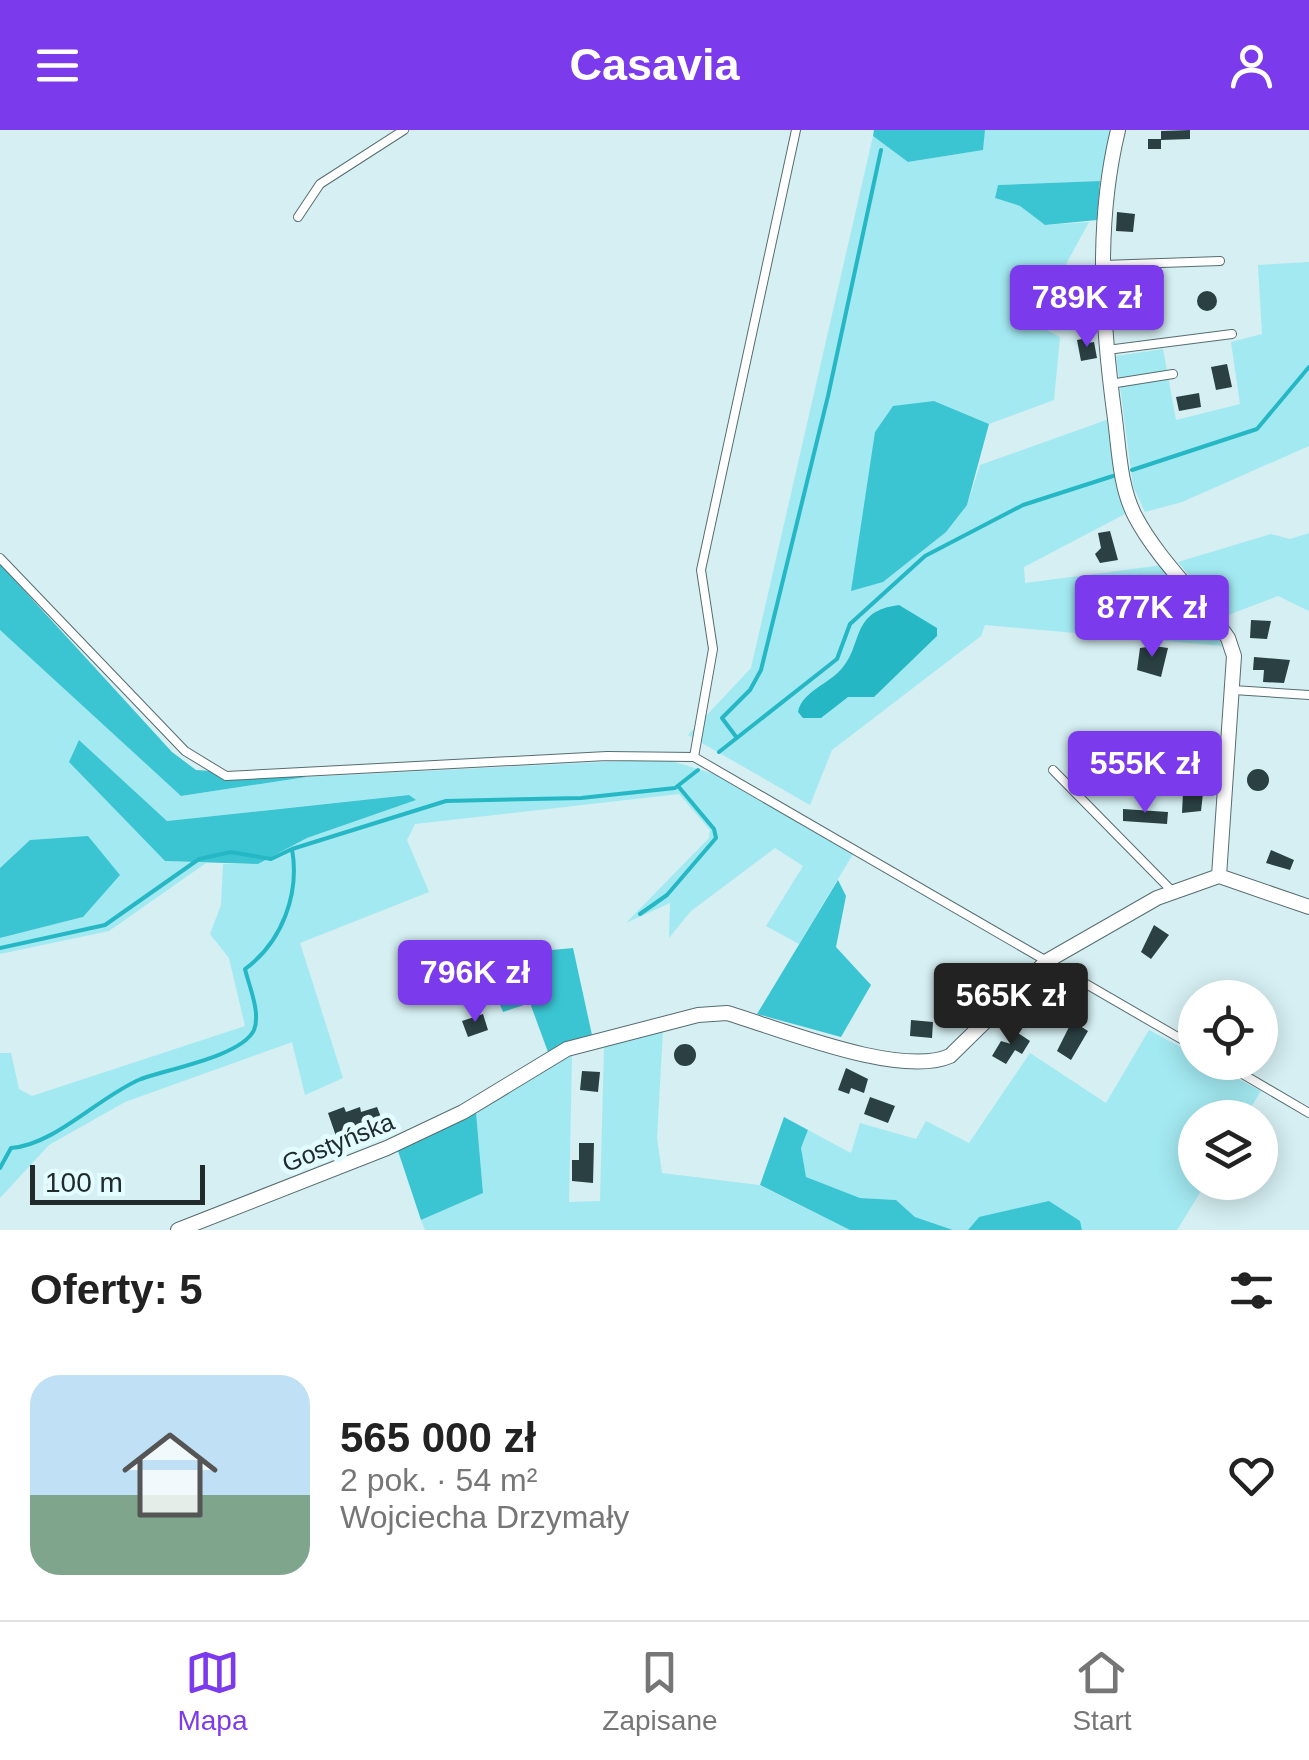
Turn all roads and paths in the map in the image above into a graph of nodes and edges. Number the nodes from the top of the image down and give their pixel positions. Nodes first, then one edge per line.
1 (404, 130) edge
2 (796, 130) edge
3 (1118, 130) edge
4 (298, 218) dead end
5 (1220, 260) dead end
6 (1103, 265) junction
7 (1232, 334) dead end
8 (1106, 350) junction
9 (1173, 374) dead end
10 (1110, 384) junction
11 (0, 558) edge
12 (1233, 690) junction
13 (1309, 695) edge
14 (694, 757) junction
15 (1053, 770) dead end
16 (1219, 876) junction
17 (1174, 892) junction
18 (1309, 908) edge
19 (1047, 961) junction
20 (1178, 1037) edge
21 (1252, 1080) edge
22 (1309, 1114) edge
23 (178, 1230) edge

1 - 4 lane
2 - 14 lane
3 - 6 street
5 - 6 lane
6 - 8 street
7 - 8 lane
8 - 10 street
9 - 10 lane
10 - 12 street
11 - 14 lane
12 - 13 lane
12 - 16 street
14 - 19 lane
15 - 17 lane
16 - 17 street
16 - 18 street
17 - 19 street
19 - 20 lane
19 - 23 street, Gostyńska
21 - 22 lane

